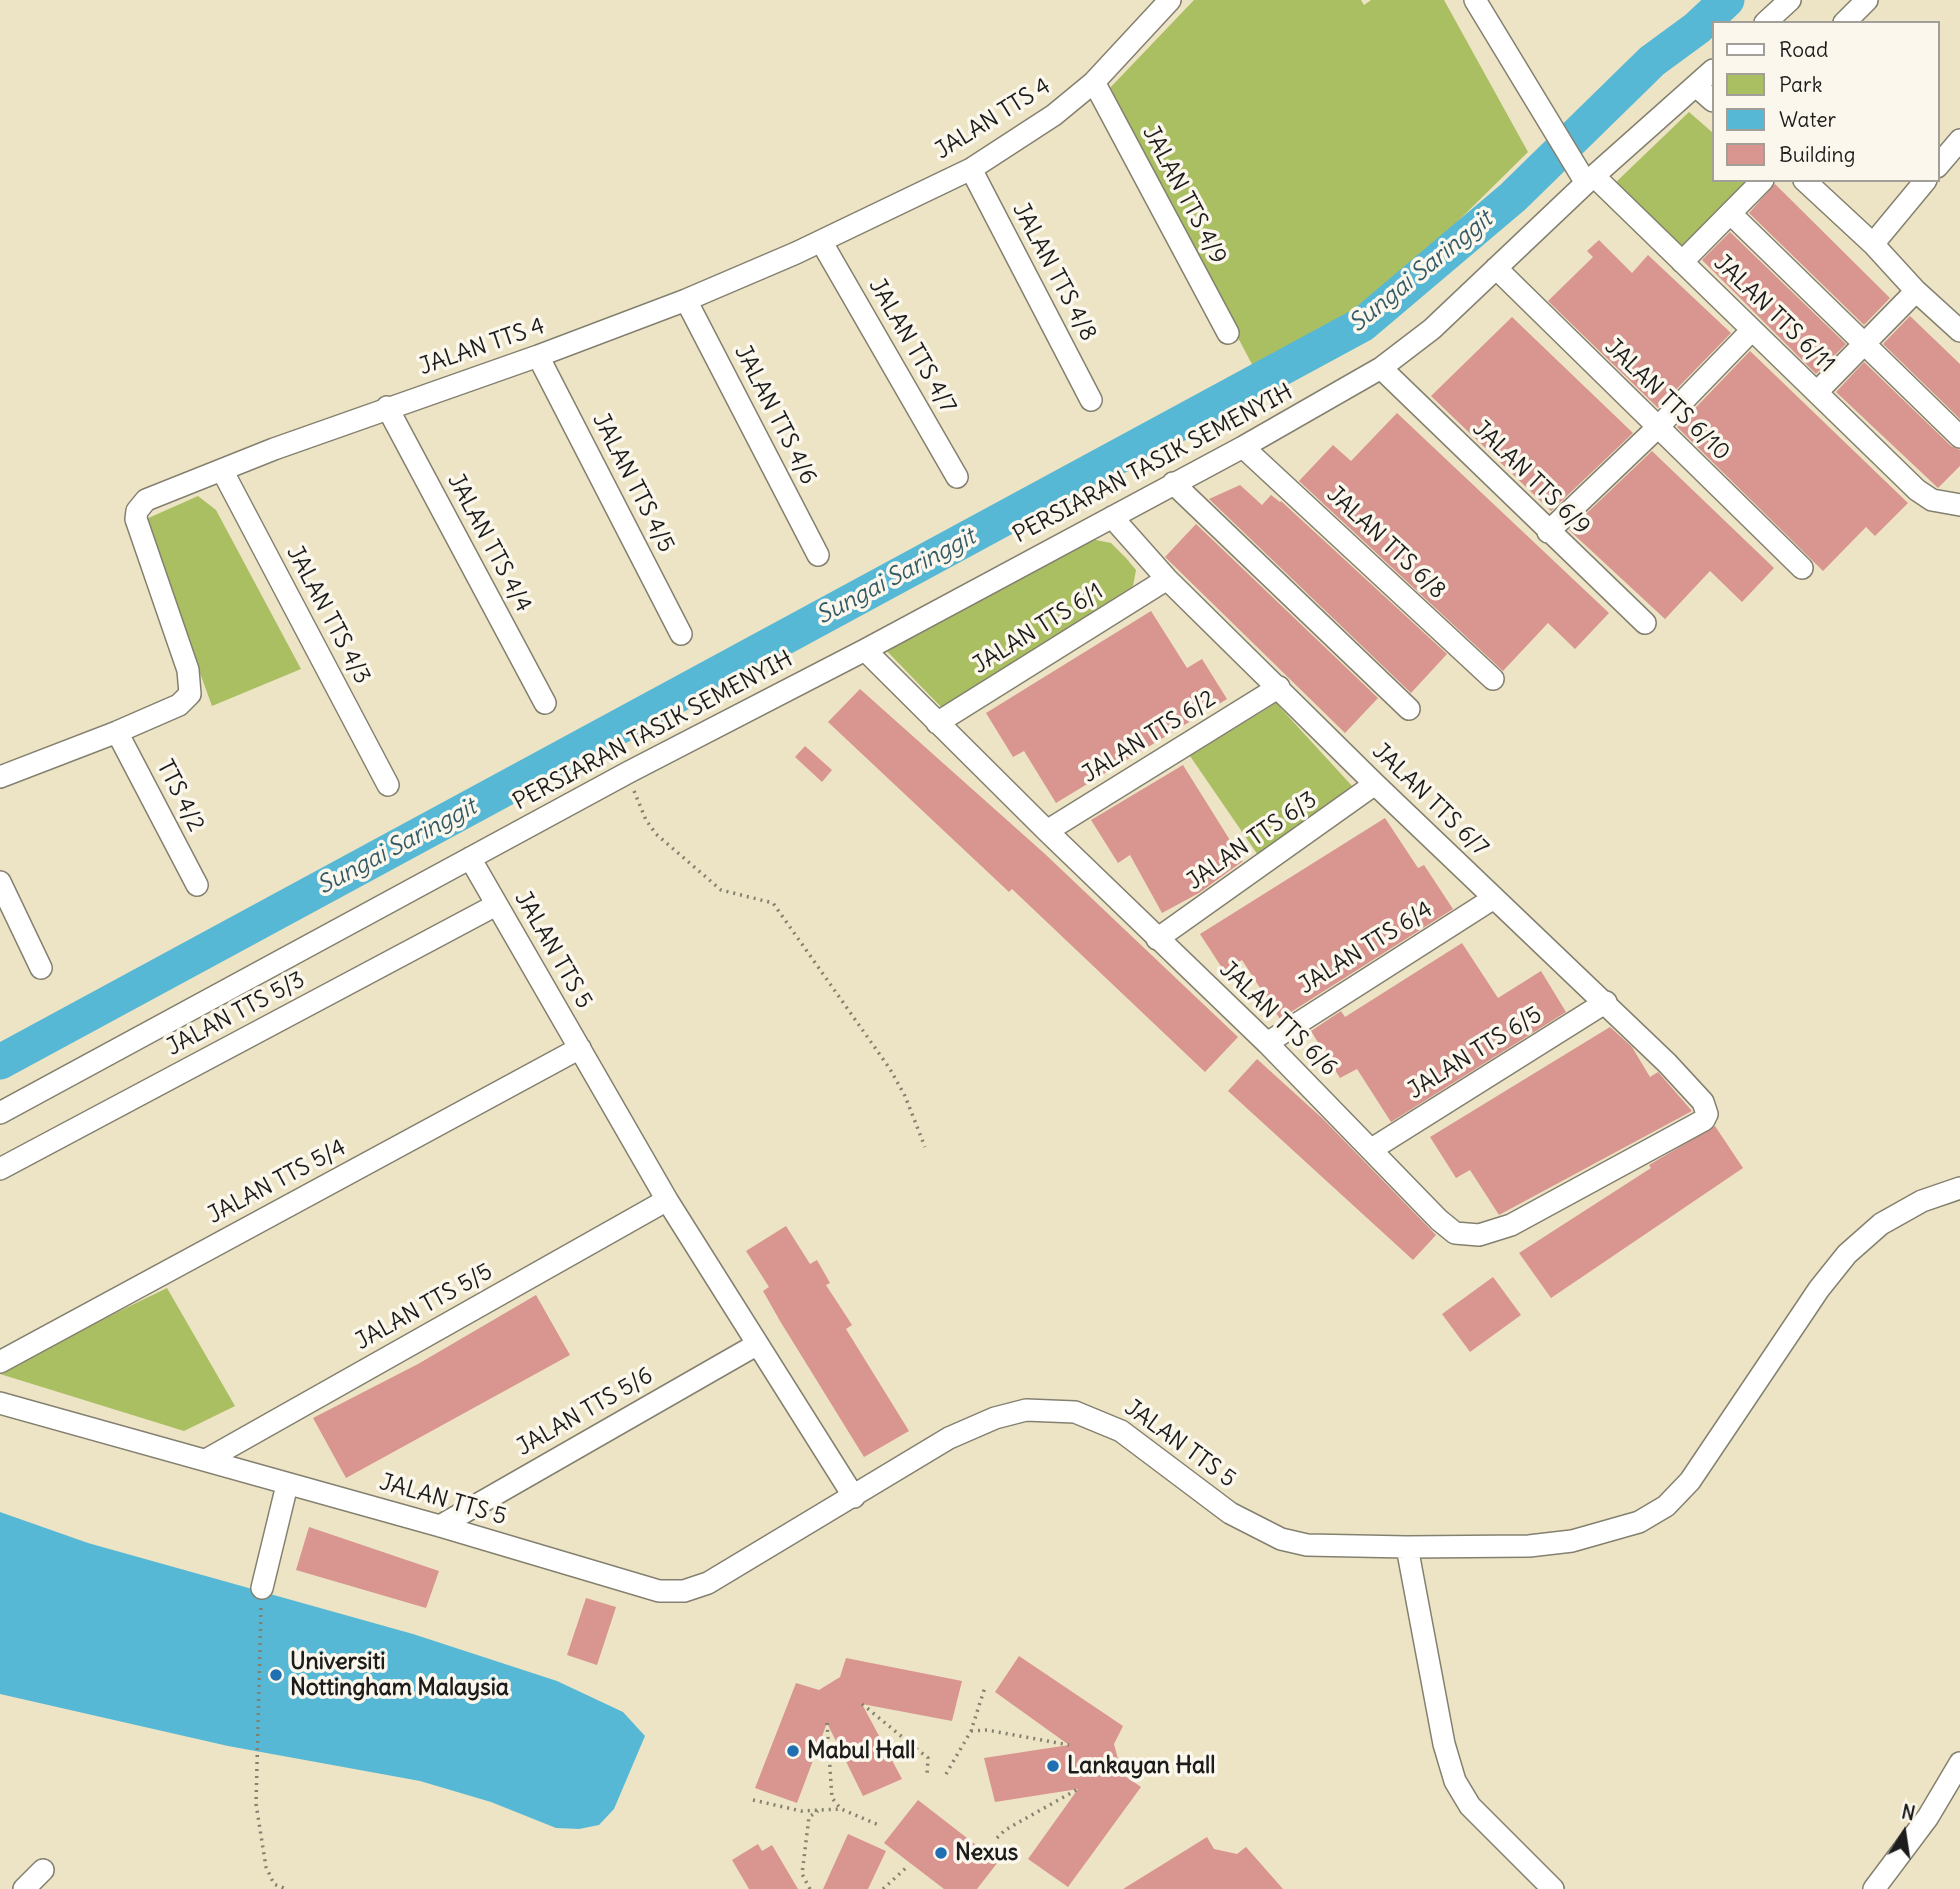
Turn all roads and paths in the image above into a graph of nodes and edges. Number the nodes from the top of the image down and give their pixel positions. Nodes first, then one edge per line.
1 (1170, 0) edge
2 (1475, 0) edge
3 (1790, 0) edge
4 (1867, 0) edge
5 (1767, 21) edge
6 (1846, 21) edge
7 (1712, 71) edge
8 (1094, 82) junction
9 (1696, 86) junction
10 (1712, 100) edge
11 (1960, 140) edge
12 (1939, 165) edge
13 (971, 169) junction
14 (1590, 180) junction
15 (1761, 182) edge
16 (1806, 182) edge
17 (1924, 182) edge
18 (1731, 214) junction
19 (821, 241) junction
20 (1873, 244) junction
21 (1682, 262) junction
22 (1496, 268) junction
23 (1916, 290) junction
24 (686, 300) junction
25 (1752, 330) junction
26 (1960, 331) edge
27 (1228, 333) dead end
28 (1864, 344) junction
29 (538, 356) junction
30 (1381, 368) junction
31 (1817, 392) junction
32 (1091, 400) dead end
33 (387, 407) junction
34 (1658, 427) junction
35 (1960, 437) edge
36 (1243, 447) junction
37 (222, 470) junction
38 (957, 477) dead end
39 (1173, 483) junction
40 (1960, 505) edge
41 (1112, 517) junction
42 (1548, 532) junction
43 (818, 555) dead end
44 (1802, 568) dead end
45 (1167, 579) junction
46 (1645, 623) dead end
47 (681, 634) dead end
48 (865, 650) junction
49 (1493, 679) dead end
50 (1279, 687) junction
51 (545, 703) dead end
52 (1409, 709) dead end
53 (937, 723) junction
54 (117, 732) junction
55 (629, 772) junction
56 (0, 778) edge
57 (388, 785) dead end
58 (1375, 785) junction
59 (1047, 831) junction
60 (470, 858) junction
61 (0, 882) edge
62 (197, 885) dead end
63 (1494, 898) junction
64 (496, 905) junction
65 (1157, 939) junction
66 (41, 968) dead end
67 (1606, 1002) junction
68 (1266, 1042) junction
69 (580, 1048) junction
70 (0, 1113) edge
71 (1704, 1120) joint
72 (925, 1147) dead end
73 (1371, 1149) junction
74 (0, 1169) edge
75 (1960, 1188) edge
76 (667, 1200) junction
77 (756, 1345) junction
78 (0, 1362) edge
79 (0, 1403) edge
80 (205, 1460) junction
81 (287, 1485) junction
82 (854, 1497) junction
83 (440, 1525) junction
84 (1407, 1547) junction
85 (262, 1588) joint
86 (985, 1687) dead end
87 (862, 1704) dead end
88 (827, 1723) dead end
89 (971, 1731) junction
90 (1069, 1745) dead end
91 (1960, 1763) edge
92 (946, 1774) dead end
93 (927, 1775) dead end
94 (1078, 1789) dead end
95 (752, 1800) dead end
96 (841, 1809) junction
97 (820, 1810) junction
98 (880, 1825) dead end
99 (997, 1838) dead end
100 (907, 1867) dead end
101 (43, 1870) dead end
102 (24, 1889) edge
103 (286, 1889) edge
104 (810, 1889) edge
105 (883, 1889) edge
106 (1553, 1889) edge
107 (1874, 1889) edge

1 - 8 street, JALAN TTS 4
2 - 14 street, JALAN TTS 6/11
3 - 5 street
4 - 6 street
7 - 9 street, PERSIARAN TASIK SEMENYIH
8 - 13 street, JALAN TTS 4
8 - 27 street, JALAN TTS 4/9
9 - 10 street
9 - 14 street, PERSIARAN TASIK SEMENYIH
11 - 12 street
13 - 19 street, JALAN TTS 4
13 - 32 street, JALAN TTS 4/8
14 - 21 street, JALAN TTS 6/11
14 - 22 street, PERSIARAN TASIK SEMENYIH
15 - 18 street
16 - 20 street
17 - 20 street
18 - 21 street
18 - 28 street
19 - 24 street, JALAN TTS 4
19 - 38 street, JALAN TTS 4/7
20 - 23 street
21 - 25 street, JALAN TTS 6/11
22 - 30 street, PERSIARAN TASIK SEMENYIH
22 - 34 street, JALAN TTS 6/10
23 - 26 street
23 - 28 street
24 - 29 street, JALAN TTS 4
24 - 43 street, JALAN TTS 4/6
25 - 31 street, JALAN TTS 6/11
25 - 34 street
28 - 31 street
28 - 35 street
29 - 33 street, JALAN TTS 4
29 - 47 street, JALAN TTS 4/5
30 - 36 street, PERSIARAN TASIK SEMENYIH
30 - 42 street, JALAN TTS 6/9
31 - 40 street, JALAN TTS 6/11
33 - 37 street, JALAN TTS 4
33 - 51 street, JALAN TTS 4/4
34 - 42 street
34 - 44 street, JALAN TTS 6/10
36 - 39 street, PERSIARAN TASIK SEMENYIH
36 - 49 street, JALAN TTS 6/8
37 - 54 street, JALAN TTS 4
37 - 57 street, JALAN TTS 4/3
39 - 41 street, PERSIARAN TASIK SEMENYIH
39 - 52 street
41 - 45 street, JALAN TTS 6/7
41 - 48 street, PERSIARAN TASIK SEMENYIH
42 - 46 street, JALAN TTS 6/9
45 - 50 street, JALAN TTS 6/7
45 - 53 street, JALAN TTS 6/1
48 - 53 street, JALAN TTS 6/6
48 - 55 street, PERSIARAN TASIK SEMENYIH
50 - 58 street, JALAN TTS 6/7
50 - 59 street, JALAN TTS 6/2
53 - 59 street, JALAN TTS 6/6
54 - 56 street, JALAN TTS 4
54 - 62 street, TTS 4/2
55 - 60 street, PERSIARAN TASIK SEMENYIH
55 - 72 path
58 - 63 street, JALAN TTS 6/7
58 - 65 street, JALAN TTS 6/3
59 - 65 street, JALAN TTS 6/6
60 - 64 street, JALAN TTS 5
60 - 70 street, PERSIARAN TASIK SEMENYIH
61 - 66 street
63 - 67 street, JALAN TTS 6/7
63 - 68 street, JALAN TTS 6/4
64 - 69 street, JALAN TTS 5
64 - 74 street, JALAN TTS 5/3
65 - 68 street, JALAN TTS 6/6
67 - 71 street, JALAN TTS 6/7
67 - 73 street, JALAN TTS 6/5
68 - 73 street, JALAN TTS 6/6
69 - 76 street, JALAN TTS 5
69 - 78 street, JALAN TTS 5/4
71 - 73 street, JALAN TTS 6/6
75 - 84 street, JALAN TTS 5
76 - 77 street, JALAN TTS 5
76 - 80 street, JALAN TTS 5/5
77 - 82 street, JALAN TTS 5
77 - 83 street, JALAN TTS 5/6
79 - 80 street, JALAN TTS 5
80 - 81 street, JALAN TTS 5
81 - 83 street, JALAN TTS 5
81 - 85 street
82 - 83 street, JALAN TTS 5
82 - 84 street, JALAN TTS 5
84 - 106 street
85 - 103 path
86 - 89 path
87 - 93 path
88 - 96 path
89 - 90 path
89 - 92 path
91 - 107 street
94 - 99 path
95 - 97 path
96 - 97 path
96 - 98 path
97 - 104 path
100 - 105 path
101 - 102 street

